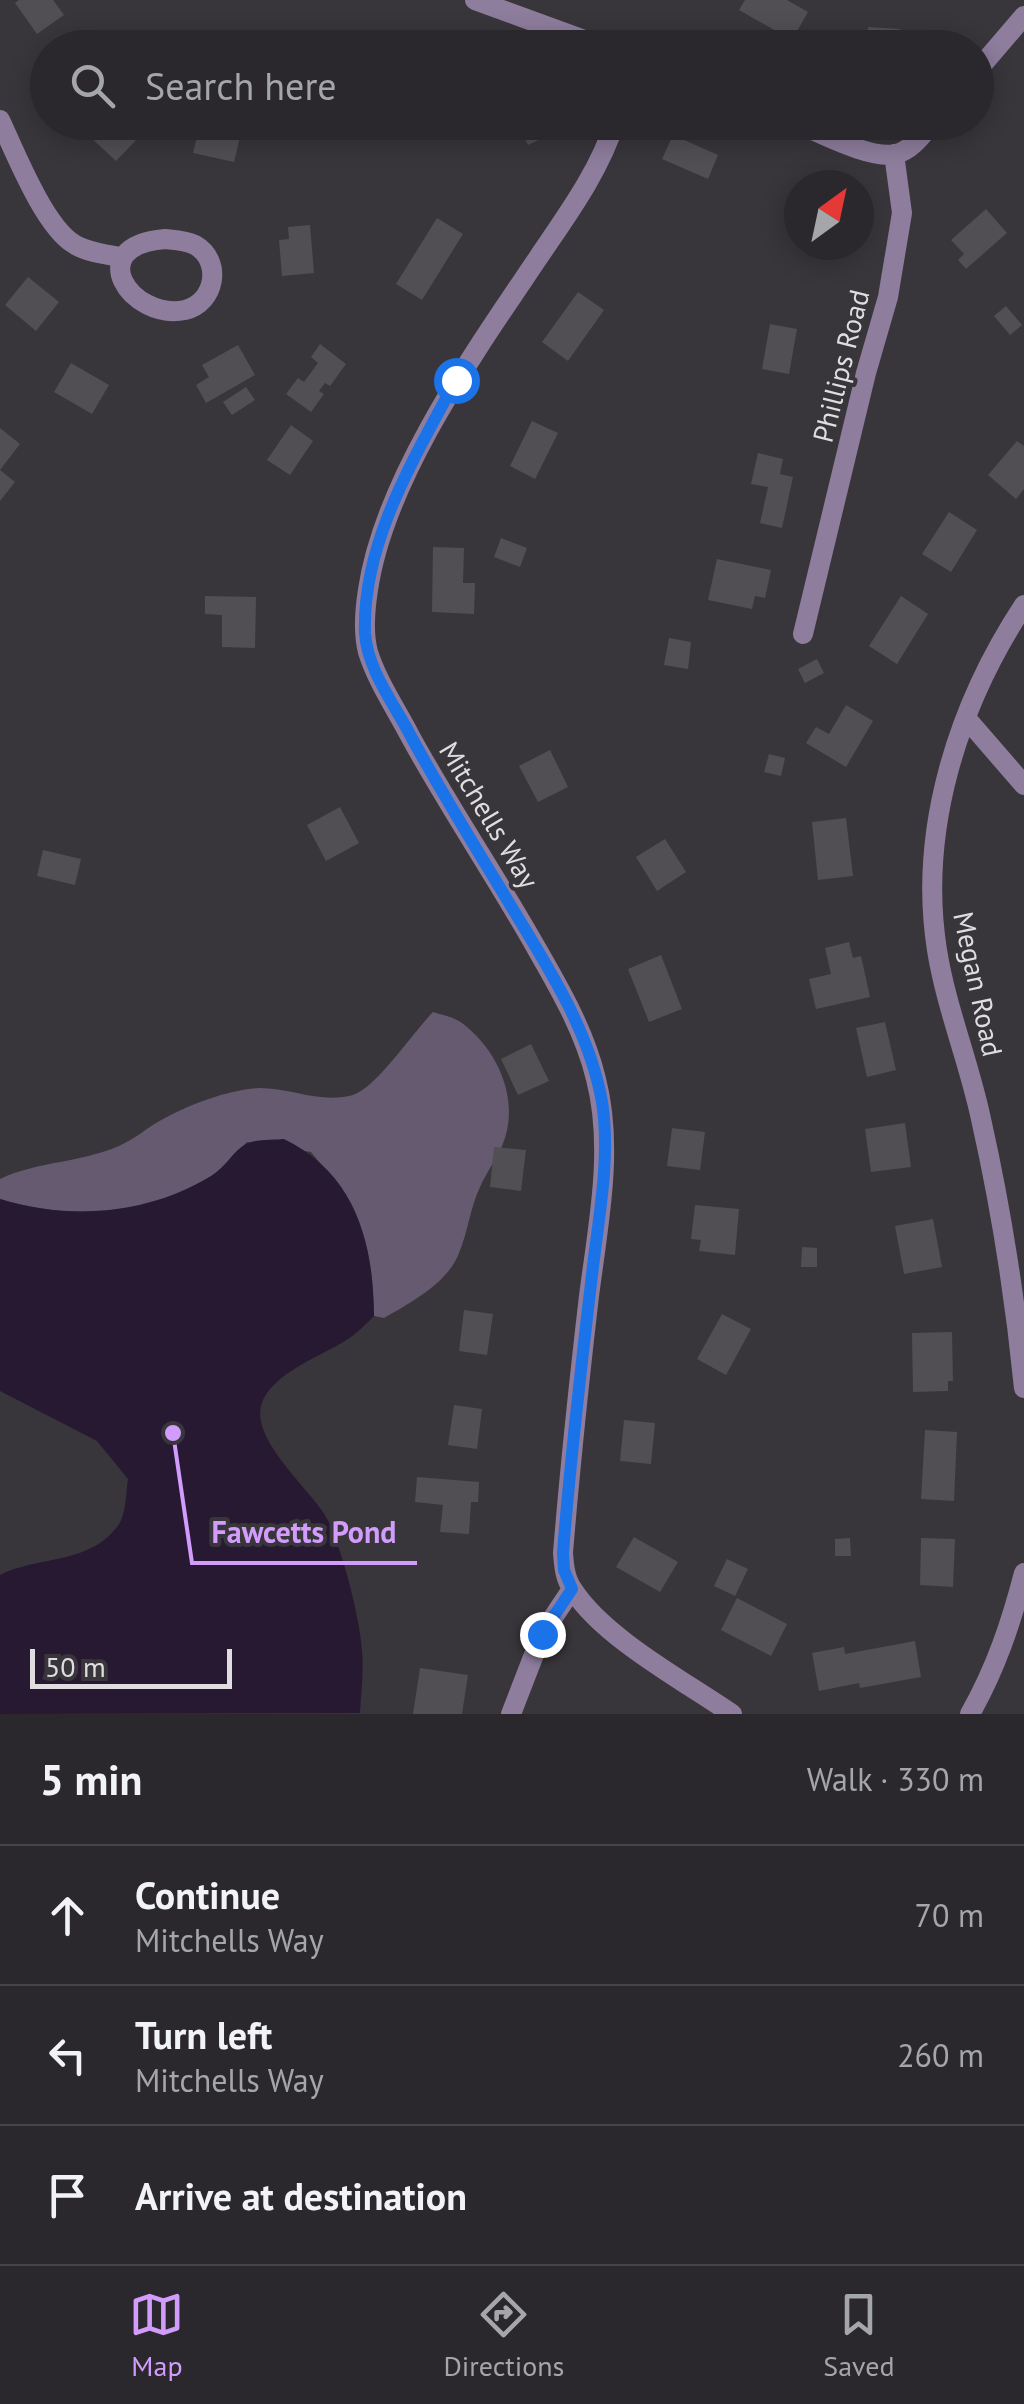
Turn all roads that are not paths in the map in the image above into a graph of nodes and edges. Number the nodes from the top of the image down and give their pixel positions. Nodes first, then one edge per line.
1 (475, 0) edge
2 (505, 5) edge
3 (1024, 16) edge
4 (564, 30) edge
5 (994, 51) edge
6 (0, 120) edge
7 (608, 140) edge
8 (839, 140) edge
9 (917, 140) edge
10 (894, 154) junction
11 (120, 257) junction
12 (1024, 605) edge
13 (803, 634) dead end
14 (966, 718) junction
15 (1024, 785) edge
16 (1024, 1388) edge
17 (1024, 1572) edge
18 (572, 1589) junction
19 (511, 1714) edge
20 (732, 1714) edge
21 (970, 1714) edge

1 - 2 street
2 - 4 street
3 - 5 street
6 - 11 street
7 - 18 street, Mitchells Way
8 - 10 street
9 - 10 street
10 - 13 street, Phillips Road
11 - 11 street
12 - 14 street, Megan Road
14 - 15 street
14 - 16 street, Megan Road
17 - 21 street
18 - 19 street
18 - 20 street

